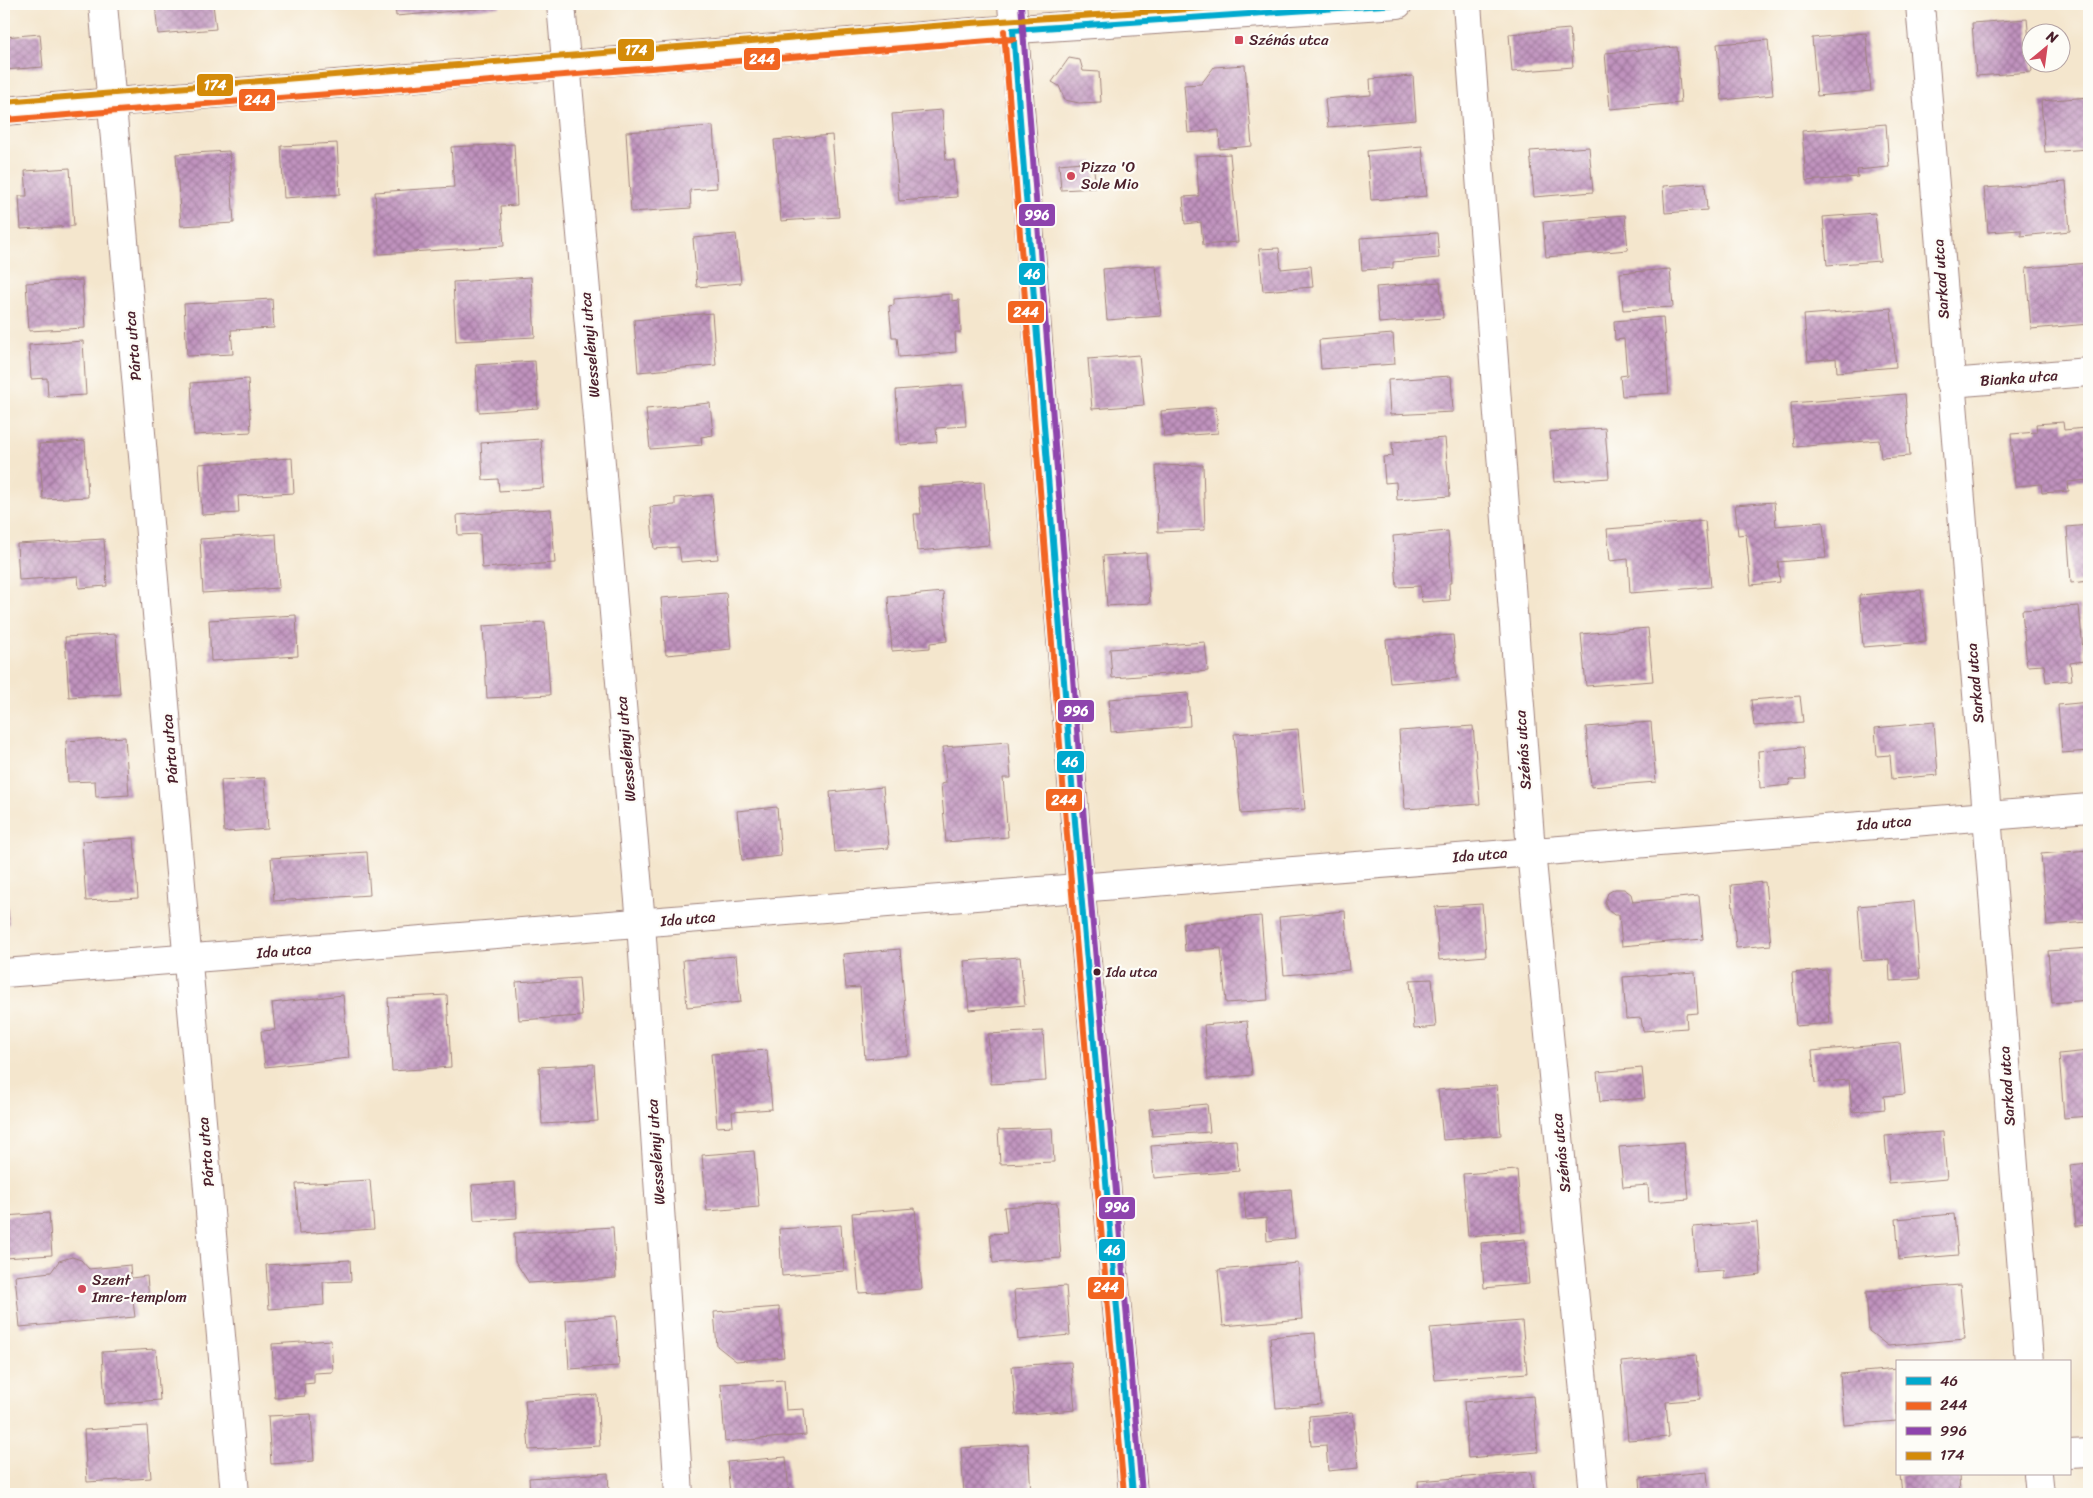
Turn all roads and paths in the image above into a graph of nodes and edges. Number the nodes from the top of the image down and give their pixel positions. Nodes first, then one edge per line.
1 (103, 4) edge
2 (561, 4) edge
3 (1398, 4) edge
4 (1467, 4) edge
5 (1920, 4) edge
6 (1012, 17) edge
7 (566, 65) junction
8 (112, 103) junction
9 (4, 111) edge
10 (2089, 372) edge
11 (1950, 383) junction
12 (2089, 808) edge
13 (1987, 815) junction
14 (1531, 851) junction
15 (1081, 888) junction
16 (641, 923) junction
17 (189, 959) junction
18 (4, 972) edge
19 (2029, 1360) edge
20 (2089, 1453) edge
21 (2070, 1454) edge
22 (2038, 1476) edge
23 (235, 1494) edge
24 (679, 1494) edge
25 (1133, 1494) edge
26 (1594, 1494) edge
27 (2040, 1494) edge

1 - 8 street, Párta utca
2 - 7 street, Wesselényi utca
3 - 6 street
4 - 14 street, Szénás utca
5 - 11 street, Sarkad utca
6 - 7 street
6 - 15 street
7 - 8 street
7 - 16 street, Wesselényi utca
8 - 9 street
8 - 17 street, Párta utca
10 - 11 street, Bianka utca
11 - 13 street, Sarkad utca
12 - 13 street, Ida utca
13 - 14 street, Ida utca
13 - 19 street, Sarkad utca
14 - 15 street, Ida utca
14 - 26 street, Szénás utca
15 - 16 street, Ida utca
15 - 25 street
16 - 17 street, Ida utca
16 - 24 street, Wesselényi utca
17 - 18 street, Ida utca
17 - 23 street, Párta utca
20 - 21 street
22 - 27 street

